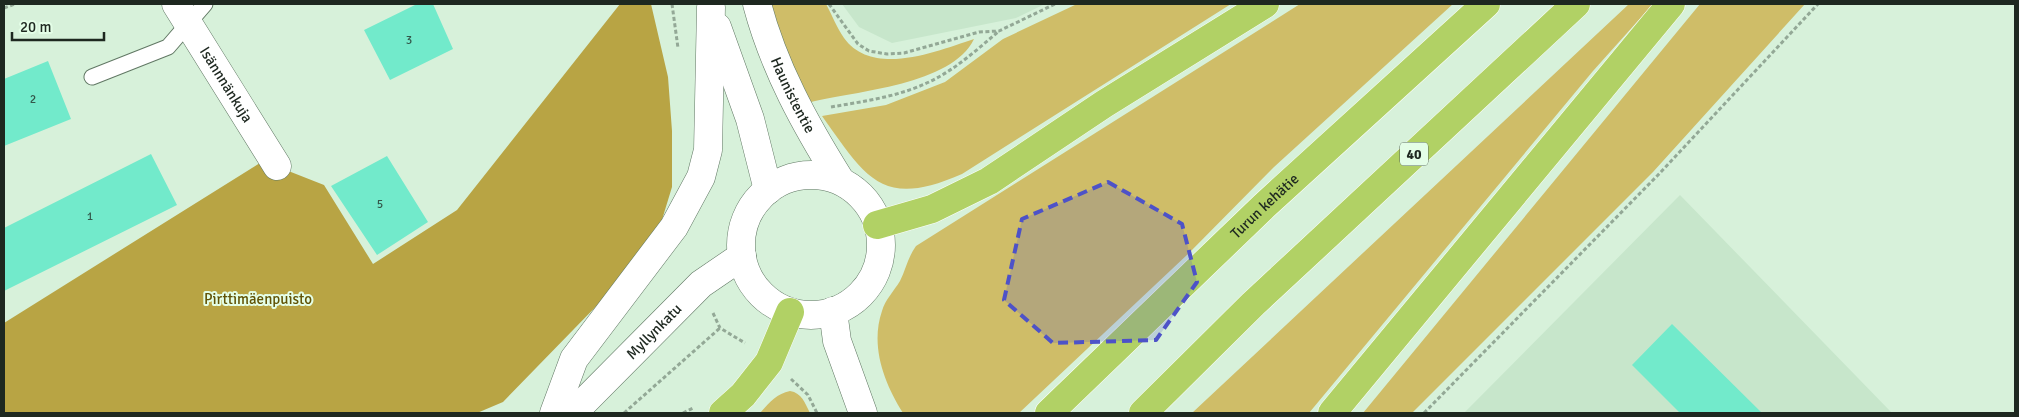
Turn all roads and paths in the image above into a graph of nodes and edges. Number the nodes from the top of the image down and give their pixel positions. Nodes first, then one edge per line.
1 (15, 4) edge
2 (757, 4) edge
3 (830, 4) edge
4 (1055, 4) edge
5 (1265, 4) edge
6 (1486, 4) edge
7 (1576, 4) edge
8 (1671, 4) edge
9 (1818, 4) edge
10 (711, 6) edge
11 (4, 8) edge
12 (190, 10) edge
13 (999, 32) junction
14 (92, 78) dead end
15 (826, 108) dead end
16 (277, 166) dead end
17 (840, 180) junction
18 (768, 190) junction
19 (878, 225) junction
20 (742, 256) junction
21 (832, 311) junction
22 (790, 312) junction
23 (748, 344) dead end
24 (788, 376) dead end
25 (554, 413) edge
26 (573, 413) edge
27 (624, 413) edge
28 (723, 413) edge
29 (817, 413) edge
30 (863, 413) edge
31 (1049, 413) edge
32 (1143, 413) edge
33 (1332, 413) edge
34 (1424, 413) edge

1 - 11 path
2 - 17 street, Haunistentie
3 - 13 path
4 - 13 path
5 - 19 highway
6 - 31 highway, Turun kehätie
7 - 32 highway, 40
8 - 33 highway
9 - 34 path
10 - 18 street
10 - 25 street
12 - 14 lane
12 - 16 street, Isännnänkuja
13 - 15 path
17 - 18 street
17 - 19 street
18 - 20 street
19 - 21 street
20 - 22 street
20 - 26 street, Myllynkatu
21 - 22 street
21 - 30 street
22 - 28 highway
23 - 27 path
24 - 29 path

